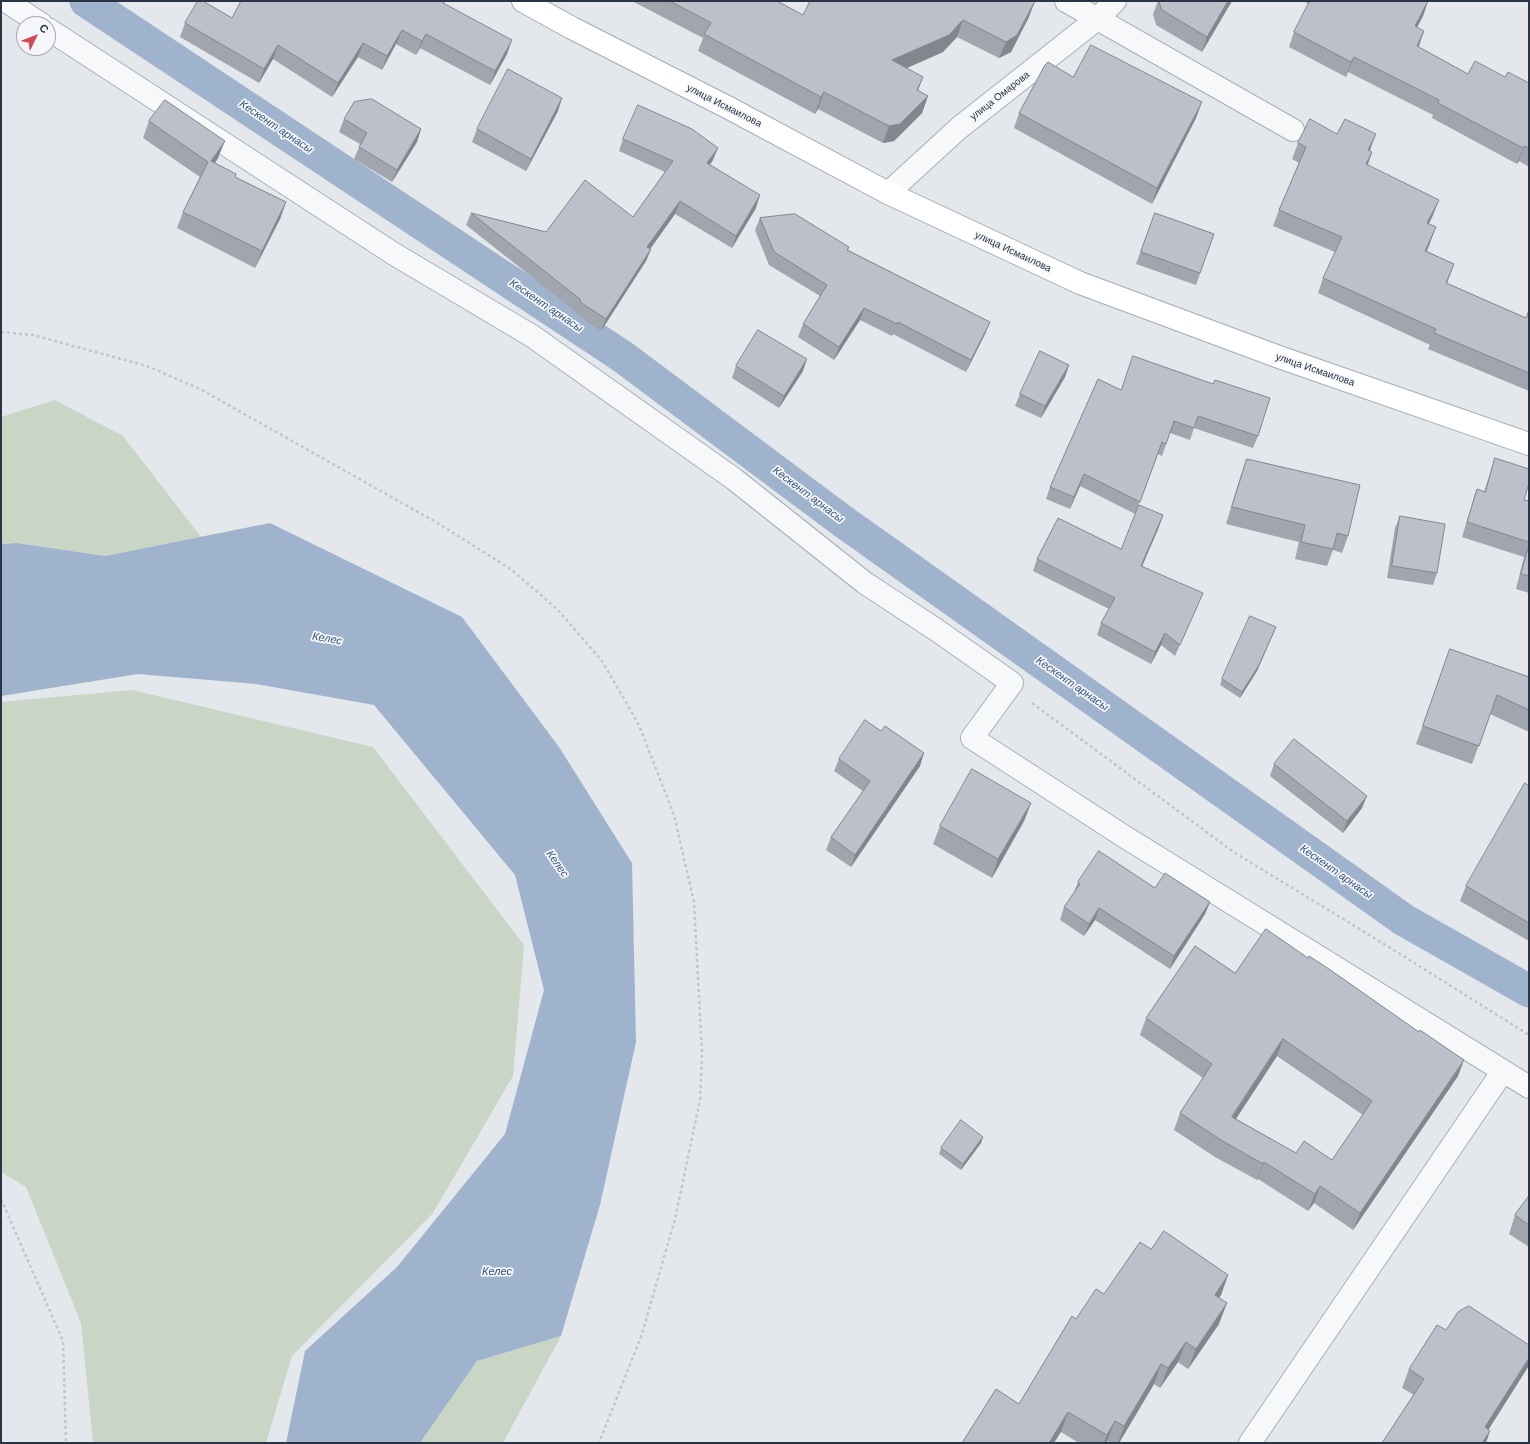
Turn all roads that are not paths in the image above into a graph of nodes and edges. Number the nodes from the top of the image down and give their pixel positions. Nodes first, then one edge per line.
1 (523, 1) edge
2 (1066, 1) edge
3 (1115, 1) edge
4 (8, 2) edge
5 (29, 16) edge
6 (1097, 19) junction
7 (56, 34) edge
8 (1293, 130) dead end
9 (888, 193) junction
10 (1529, 444) edge
11 (1503, 1071) junction
12 (1529, 1087) edge
13 (1250, 1443) edge

1 - 9 main road, улица Исмаилова
2 - 6 street
3 - 6 street, улица Омарова
4 - 5 street
6 - 8 street
6 - 9 street, улица Омарова
7 - 11 street
9 - 10 main road, улица Исмаилова
11 - 12 street
11 - 13 street

